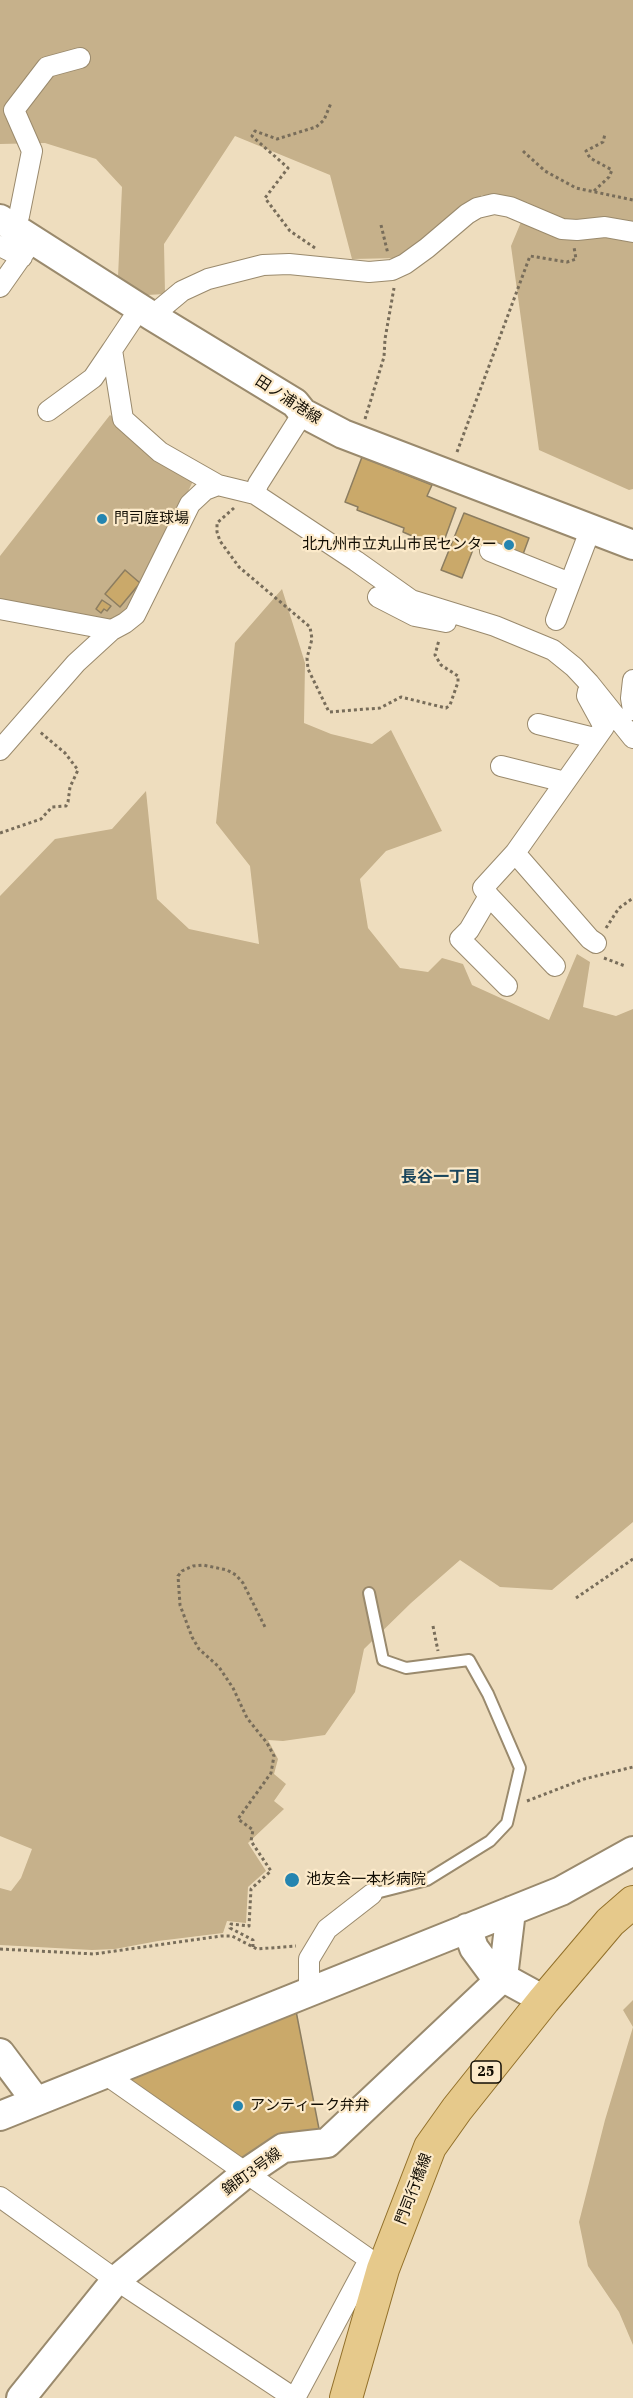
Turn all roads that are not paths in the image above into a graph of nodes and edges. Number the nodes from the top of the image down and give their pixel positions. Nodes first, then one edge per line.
1 (80, 58) dead end
2 (633, 232) edge
3 (14, 238) edge
4 (0, 287) edge
5 (146, 312) junction
6 (112, 350) junction
7 (48, 411) dead end
8 (303, 413) junction
9 (218, 484) junction
10 (251, 493) junction
11 (591, 528) junction
12 (633, 545) edge
13 (490, 551) dead end
14 (570, 582) junction
15 (378, 597) dead end
16 (0, 609) edge
17 (556, 620) dead end
18 (495, 626) junction
19 (112, 630) junction
20 (633, 680) edge
21 (589, 682) junction
22 (633, 710) edge
23 (538, 724) dead end
24 (594, 738) junction
25 (633, 738) edge
26 (0, 750) edge
27 (501, 766) dead end
28 (565, 782) junction
29 (515, 853) junction
30 (489, 896) junction
31 (596, 943) dead end
32 (555, 966) dead end
33 (507, 986) dead end
34 (369, 1593) dead end
35 (633, 1851) edge
36 (372, 1894) joint
37 (633, 1902) edge
38 (511, 1911) junction
39 (467, 1928) junction
40 (503, 1977) junction
41 (309, 1994) junction
42 (544, 2000) junction
43 (0, 2054) edge
44 (105, 2074) junction
45 (36, 2101) junction
46 (0, 2116) edge
47 (246, 2173) junction
48 (0, 2197) edge
49 (376, 2265) junction
50 (116, 2280) junction
51 (21, 2398) edge
52 (295, 2398) edge
53 (346, 2398) edge

1 - 3 street
2 - 5 street
3 - 4 street
3 - 5 street, 田ノ浦港線
5 - 6 street
5 - 8 street, 田ノ浦港線
6 - 7 street
6 - 9 street
8 - 10 street
8 - 11 street, 田ノ浦港線
9 - 10 street
9 - 19 street
10 - 18 street
11 - 12 street, 田ノ浦港線
11 - 14 street
13 - 14 street
14 - 17 street
15 - 18 street
16 - 19 street
18 - 21 street
19 - 26 street
20 - 22 street
21 - 24 street
21 - 25 street
23 - 24 street
24 - 28 street
27 - 28 street
28 - 29 street
29 - 30 street
29 - 31 street
30 - 32 street
30 - 33 street
34 - 36 lane
35 - 38 street
36 - 41 street
37 - 42 main road, 門司行橋線 / 25
38 - 39 street
38 - 40 street
39 - 40 street
39 - 41 street
40 - 42 street
40 - 47 street, 錦町3号線
41 - 44 street
42 - 49 main road, 門司行橋線 / 25
43 - 45 street
44 - 45 street
44 - 47 street
45 - 46 street
47 - 49 street
47 - 50 street, 錦町3号線
48 - 50 street
49 - 52 street
49 - 53 main road, 門司行橋線 / 25
50 - 51 street, 錦町3号線
50 - 52 street

